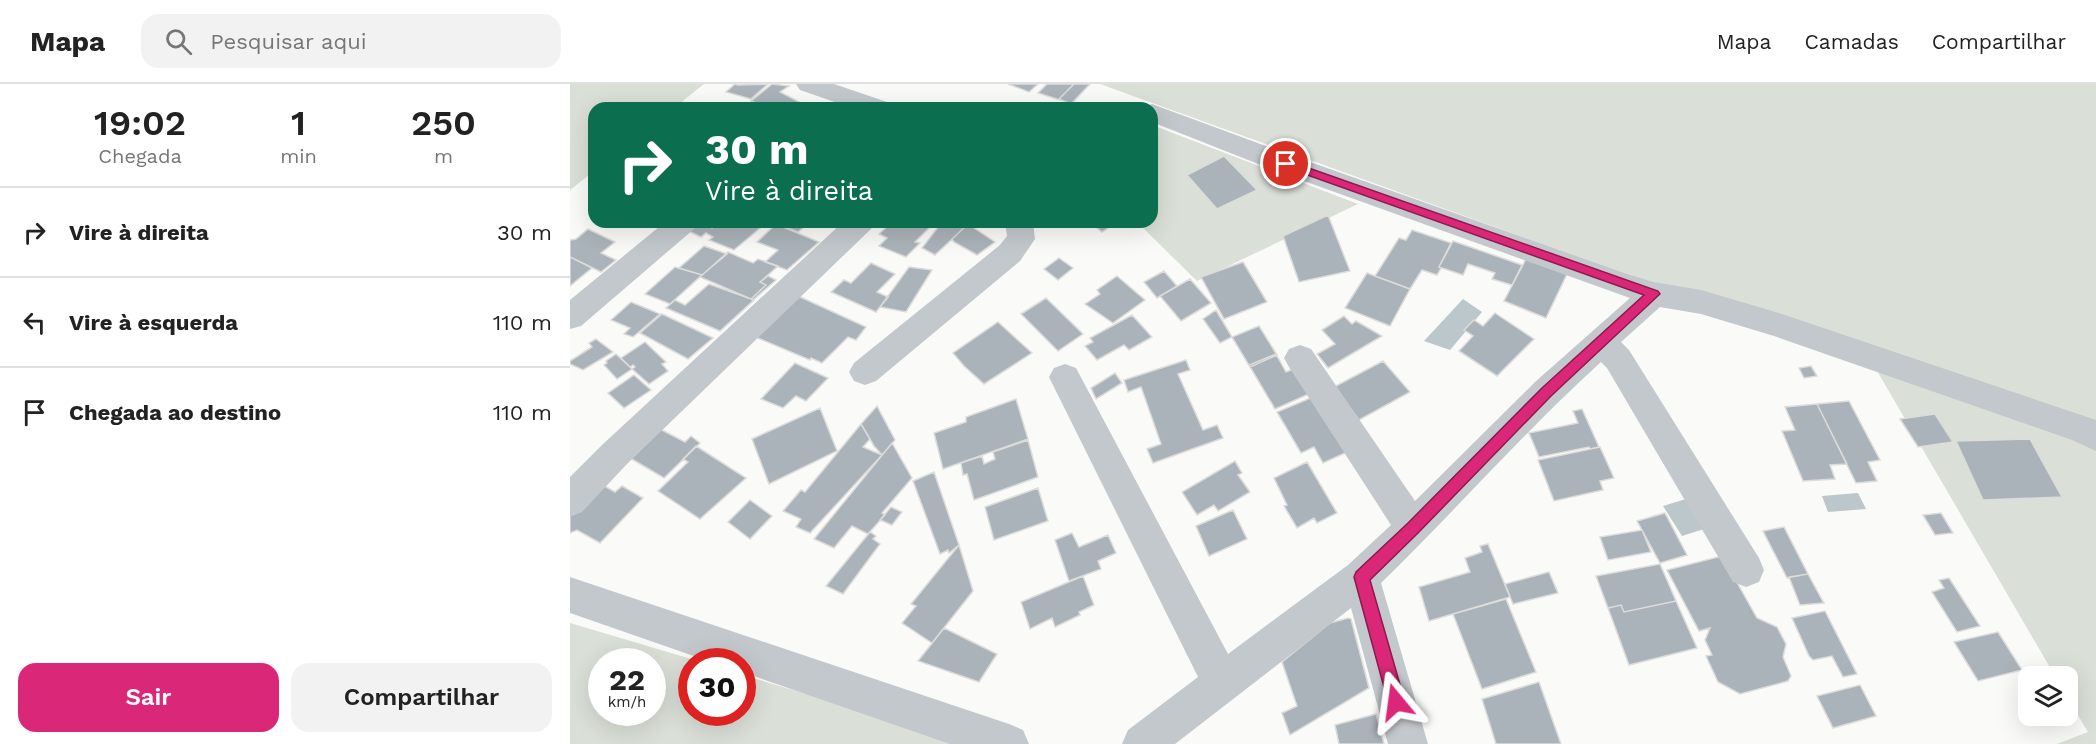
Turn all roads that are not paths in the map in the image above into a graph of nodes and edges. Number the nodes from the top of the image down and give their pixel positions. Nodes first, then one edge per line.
1 (809, 84) edge
2 (830, 101) edge
3 (1158, 114) edge
4 (677, 228) edge
5 (855, 228) edge
6 (1021, 228) edge
7 (1653, 294) junction
8 (570, 317) edge
9 (1601, 342) junction
10 (1300, 358) dead end
11 (865, 372) dead end
12 (1065, 377) dead end
13 (2096, 436) edge
14 (570, 501) edge
15 (1413, 528) junction
16 (1746, 570) dead end
17 (1361, 577) junction
18 (570, 595) edge
19 (1222, 683) junction
20 (1010, 744) edge
21 (1142, 744) edge
22 (1408, 744) edge

1 - 2 street
3 - 7 street
4 - 8 street
5 - 14 street
6 - 11 street
7 - 9 street
7 - 13 street
9 - 15 street
9 - 16 street
10 - 15 street
12 - 19 street
15 - 17 street
17 - 19 street
17 - 22 street
18 - 20 street
19 - 21 street

